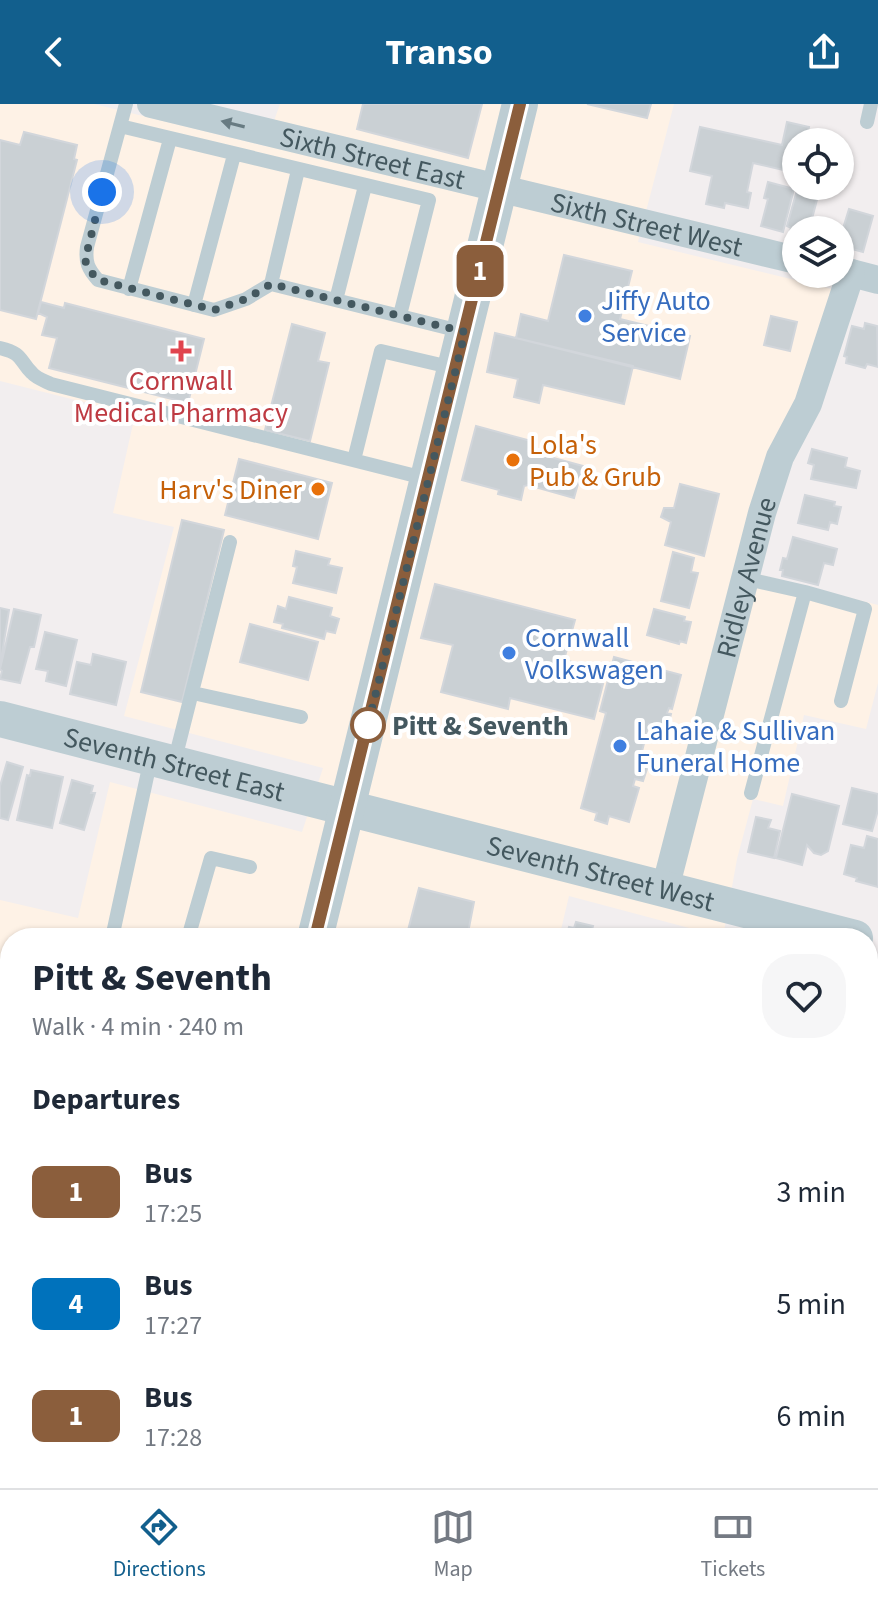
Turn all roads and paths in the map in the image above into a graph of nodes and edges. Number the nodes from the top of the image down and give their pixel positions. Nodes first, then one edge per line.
1 (126, 104) edge
2 (151, 104) edge
3 (520, 104) edge
4 (871, 104) edge
5 (867, 122) dead end
6 (120, 126) junction
7 (170, 139) junction
8 (234, 155) junction
9 (298, 170) junction
10 (365, 186) junction
11 (499, 190) junction
12 (782, 257) edge
13 (854, 274) edge
14 (878, 280) edge
15 (271, 284) junction
16 (841, 288) edge
17 (129, 289) junction
18 (336, 300) junction
19 (194, 305) junction
20 (400, 315) junction
21 (465, 332) junction
22 (0, 348) edge
23 (457, 369) junction
24 (354, 460) junction
25 (428, 479) junction
26 (230, 542) dead end
27 (743, 578) junction
28 (805, 592) junction
29 (193, 693) junction
30 (841, 701) dead end
31 (301, 717) dead end
32 (0, 719) edge
33 (163, 760) junction
34 (751, 793) dead end
35 (347, 809) junction
36 (250, 867) dead end
37 (665, 889) junction
38 (115, 928) edge
39 (191, 928) edge
40 (317, 928) edge
41 (816, 928) edge

1 - 6 lane
11 -> 2 street, Sixth Street East
3 - 11 street
4 - 5 lane
6 - 7 lane
6 - 17 lane
7 - 8 lane
7 - 17 lane
8 - 9 lane
8 - 19 lane
9 - 10 lane
9 - 15 lane
10 - 18 lane
10 - 20 lane
11 - 12 street, Sixth Street West
11 - 21 street
13 - 14 street
15 - 18 lane
15 - 19 lane
16 - 27 street, Ridley Avenue
17 - 19 lane
18 - 20 lane
20 - 21 lane
21 - 23 street
22 - 24 lane
23 - 24 lane
23 - 25 street
24 - 25 lane
25 - 35 street
26 - 29 lane
27 - 28 lane
27 - 37 street, Ridley Avenue
28 - 30 lane
28 - 34 lane
29 - 31 lane
29 - 33 lane
32 - 33 street, Seventh Street East
33 - 35 street, Seventh Street East
33 - 38 lane
35 - 37 street, Seventh Street West
35 - 40 street
36 - 39 lane
37 - 41 street, Seventh Street West

